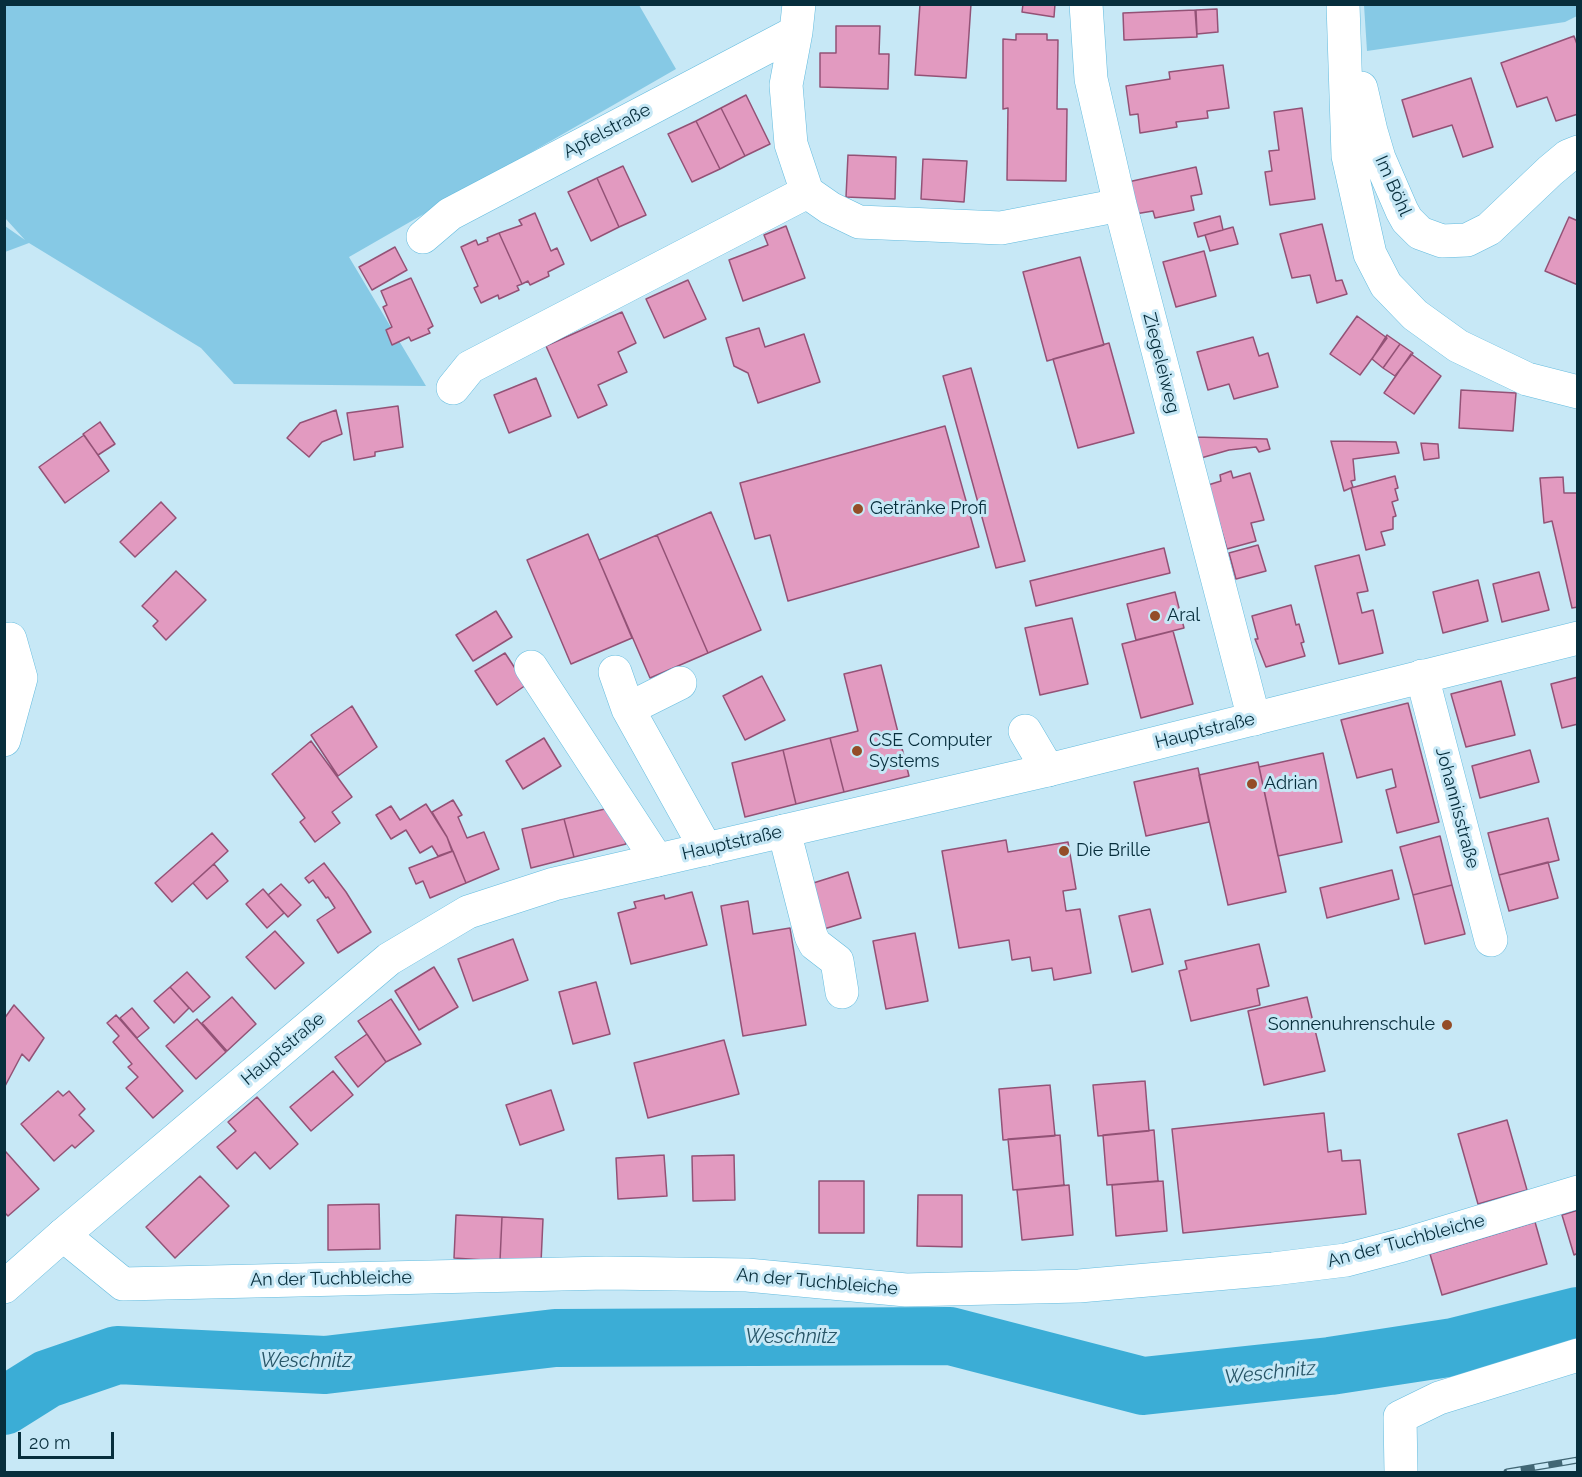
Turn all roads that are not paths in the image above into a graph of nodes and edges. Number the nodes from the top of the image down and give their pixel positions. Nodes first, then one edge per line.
1 (1086, 4) edge
2 (1344, 12) edge
3 (797, 18) edge
4 (1578, 152) edge
5 (807, 192) junction
6 (1120, 205) junction
7 (423, 237) dead end
8 (453, 388) dead end
9 (1578, 392) edge
10 (1578, 638) edge
11 (10, 639) dead end
12 (531, 667) dead end
13 (615, 672) dead end
14 (1422, 676) junction
15 (680, 683) dead end
16 (628, 709) junction
17 (1254, 719) junction
18 (1025, 731) dead end
19 (4, 740) edge
20 (1048, 770) junction
21 (783, 831) junction
22 (706, 849) junction
23 (657, 860) junction
24 (1491, 940) dead end
25 (842, 992) dead end
26 (1578, 1192) edge
27 (63, 1235) junction
28 (4, 1287) edge
29 (1578, 1355) edge
30 (1401, 1473) edge

1 - 6 street, Ziegeleiweg
2 - 4 street, Im Böhl
2 - 9 street
3 - 5 street, Apfelstraße
3 - 7 street, Apfelstraße
5 - 6 street
5 - 8 street
6 - 17 street, Ziegeleiweg
10 - 14 street, Hauptstraße
11 - 19 street
12 - 23 street
13 - 16 street
14 - 17 street, Hauptstraße
14 - 24 street, Johannisstraße
15 - 16 street
16 - 22 street
17 - 20 street, Hauptstraße
18 - 20 street
20 - 21 street, Hauptstraße
21 - 22 street, Hauptstraße
21 - 25 street
22 - 23 street, Hauptstraße
23 - 27 street, Hauptstraße
26 - 27 street, An der Tuchbleiche
27 - 28 street, Hauptstraße
29 - 30 street

